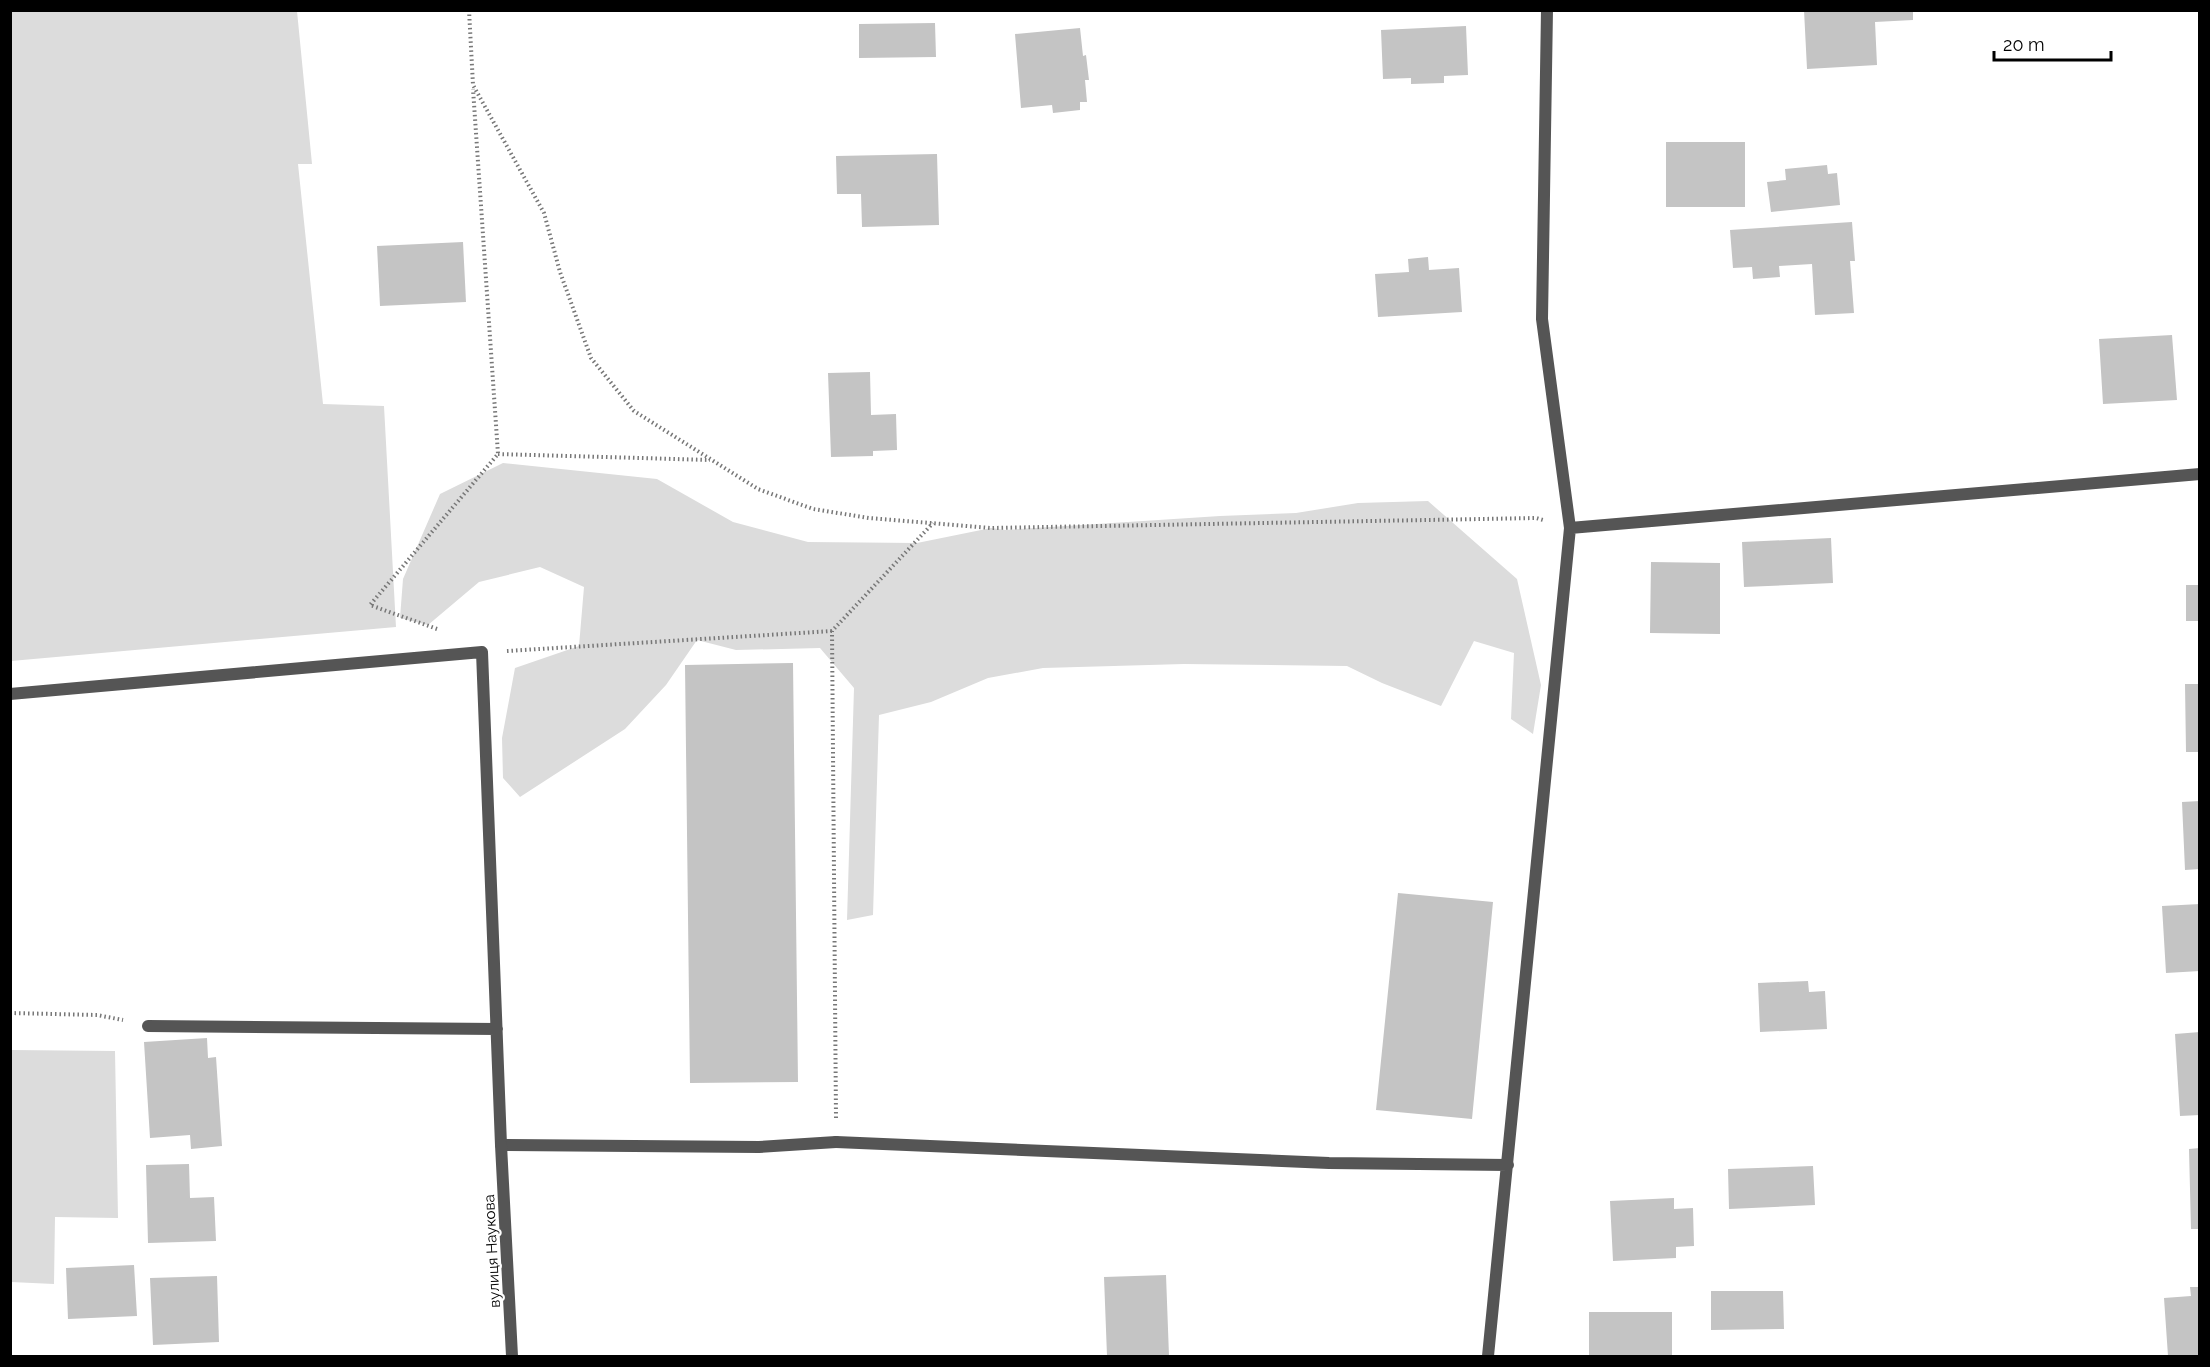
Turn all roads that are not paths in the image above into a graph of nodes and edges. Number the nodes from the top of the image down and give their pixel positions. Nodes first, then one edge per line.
1 (1547, 10) edge
2 (2199, 474) edge
3 (1570, 528) junction
4 (10, 694) edge
5 (148, 1026) road end
6 (497, 1029) junction
7 (501, 1145) junction
8 (1508, 1164) junction
9 (512, 1356) edge
10 (1488, 1356) edge

1 - 3 street
2 - 3 street
3 - 8 street
4 - 6 street, вулиця Наукова
5 - 6 street
6 - 7 street, вулиця Наукова
7 - 8 street
7 - 9 street, вулиця Наукова
8 - 10 street

